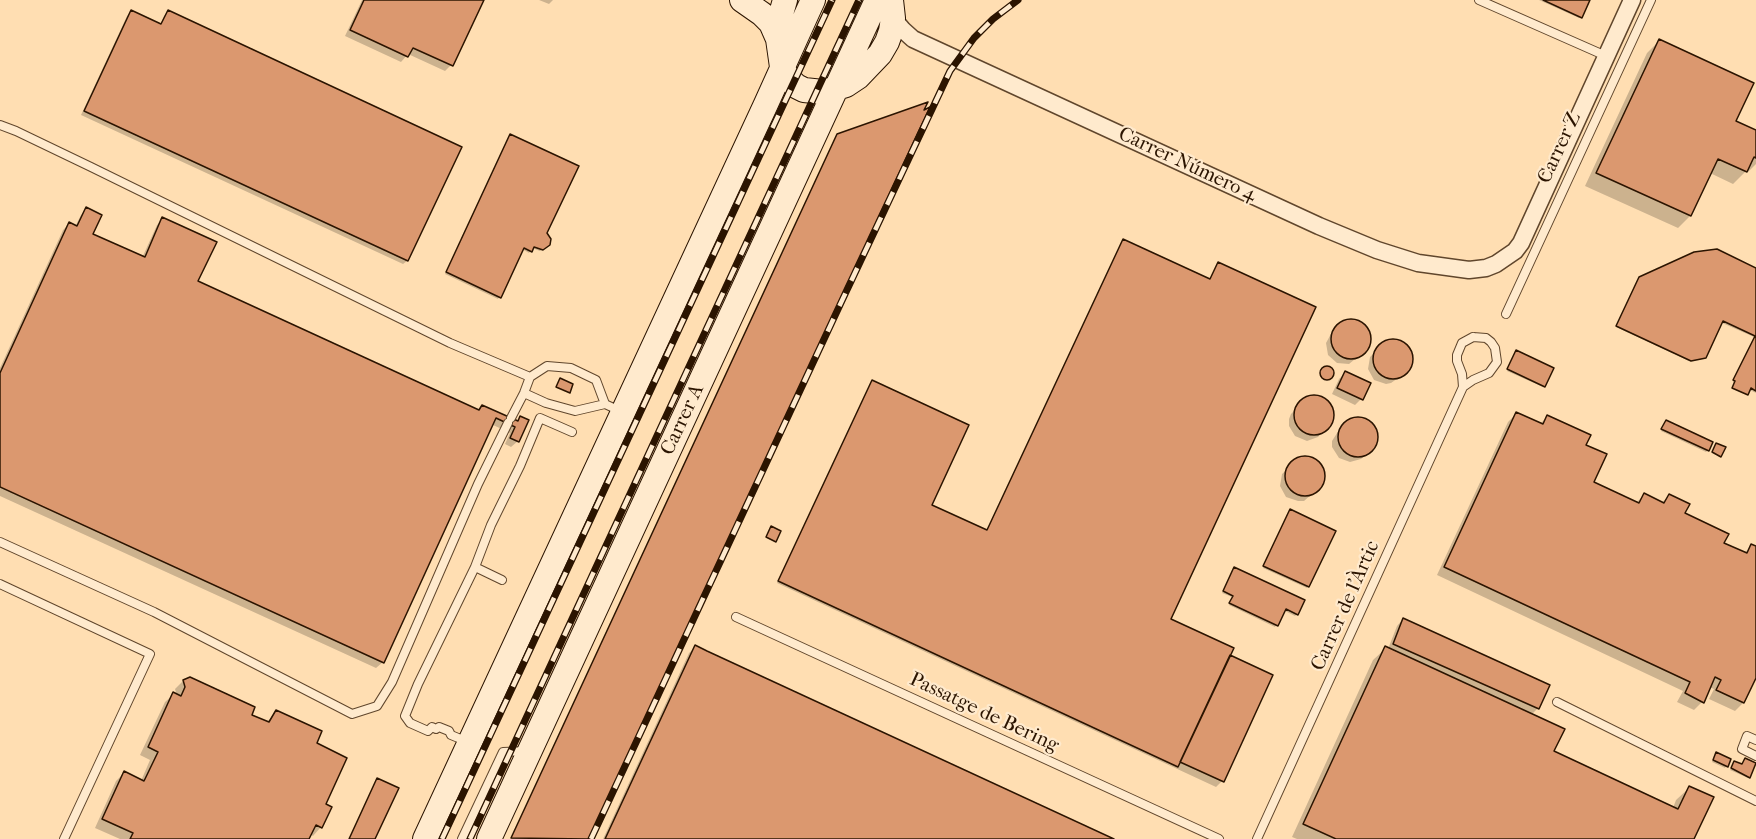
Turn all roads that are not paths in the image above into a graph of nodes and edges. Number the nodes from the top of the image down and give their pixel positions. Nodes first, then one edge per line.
1 (742, 0) edge
2 (785, 0) edge
3 (813, 0) edge
4 (877, 0) edge
5 (1479, 0) edge
6 (1632, 0) edge
7 (1651, 0) edge
8 (892, 9) edge
9 (778, 39) junction
10 (1606, 56) junction
11 (782, 67) junction
12 (837, 89) junction
13 (0, 125) edge
14 (1496, 264) joint
15 (1506, 314) dead end
16 (530, 376) junction
17 (1463, 387) junction
18 (524, 393) junction
19 (546, 403) junction
20 (614, 408) junction
21 (540, 418) junction
22 (572, 432) dead end
23 (0, 542) edge
24 (475, 567) junction
25 (501, 580) dead end
26 (0, 584) edge
27 (735, 617) dead end
28 (1557, 702) dead end
29 (460, 739) junction
30 (1756, 740) edge
31 (530, 751) junction
32 (1756, 756) edge
33 (1756, 801) edge
34 (64, 839) edge
35 (425, 839) edge
36 (462, 839) edge
37 (489, 839) edge
38 (1219, 839) edge
39 (1257, 839) edge

1 - 9 main road
2 - 9 main road
3 - 11 main road
4 - 12 main road, Carrer A
5 - 10 lane
6 - 10 street, Carrer Z
7 - 15 lane, Carrer Z
8 - 12 main road
8 - 14 street, Carrer Número 4
9 - 11 main road
10 - 14 street, Carrer Z
11 - 12 main road
11 - 20 main road
12 - 31 main road, Carrer A
13 - 16 lane
16 - 18 lane
16 - 20 lane
17 - 17 lane
17 - 39 lane, Carrer de l'Àrtic
18 - 19 lane
18 - 23 lane
19 - 20 lane
19 - 21 lane
20 - 29 main road
21 - 22 lane
21 - 24 lane
24 - 25 lane
24 - 29 lane
26 - 34 lane
27 - 38 lane, Passatge de Bering
28 - 33 lane
29 - 35 main road
30 - 32 lane
31 - 36 lane
31 - 37 main road, Carrer A

